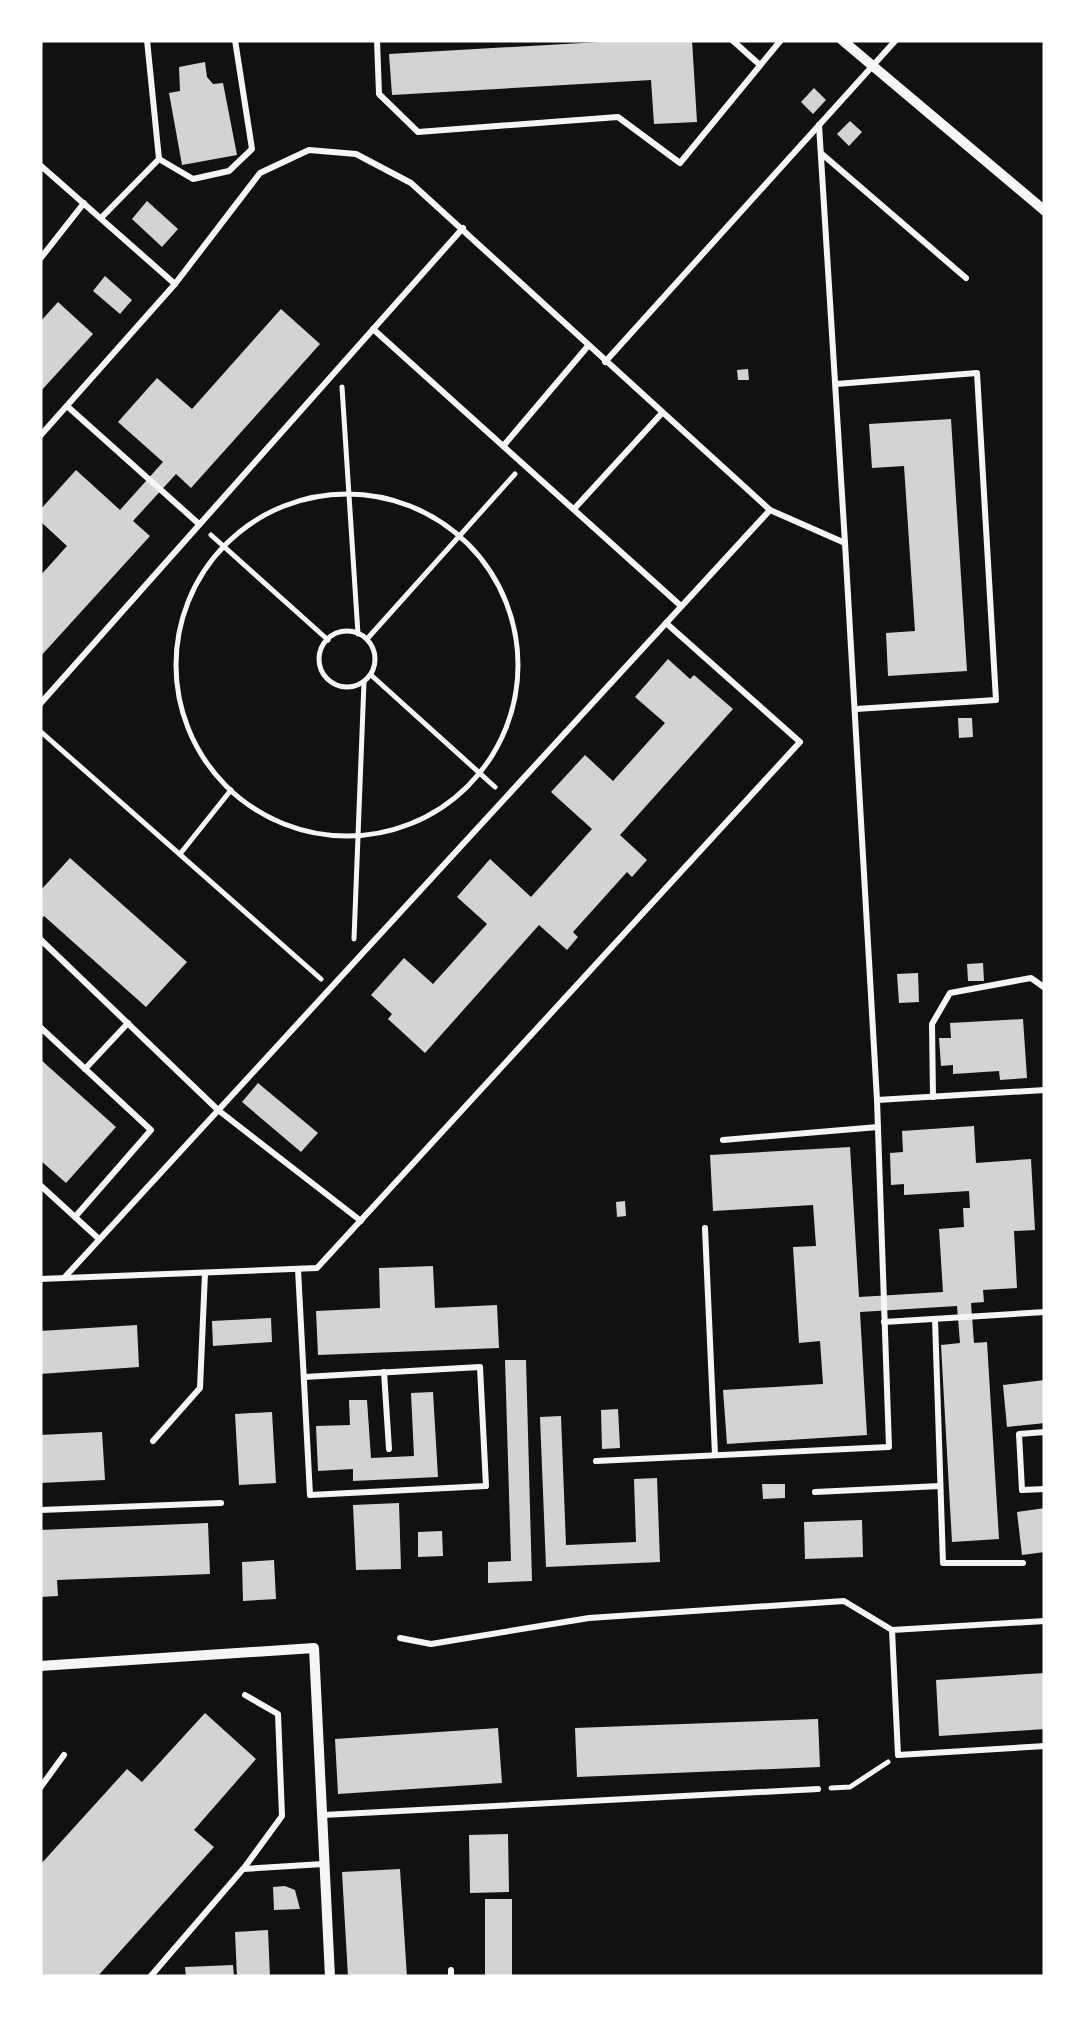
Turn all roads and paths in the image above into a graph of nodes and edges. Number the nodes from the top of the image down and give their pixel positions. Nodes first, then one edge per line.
1 (147, 40) edge
2 (236, 40) edge
3 (377, 40) edge
4 (732, 40) edge
5 (781, 40) edge
6 (842, 40) edge
7 (896, 40) edge
8 (760, 65) junction
9 (872, 66) junction
10 (818, 124) junction
11 (821, 153) junction
12 (159, 159) junction
13 (40, 164) edge
14 (84, 202) junction
15 (1045, 210) edge
16 (101, 218) junction
17 (462, 228) junction
18 (40, 258) edge
19 (966, 278) dead end
20 (175, 284) junction
21 (372, 329) junction
22 (588, 346) junction
23 (605, 362) junction
24 (341, 364) junction
25 (836, 384) junction
26 (66, 406) junction
27 (662, 413) junction
28 (40, 436) edge
29 (504, 445) junction
30 (524, 464) junction
31 (350, 494) junction
32 (574, 509) junction
33 (770, 510) junction
34 (199, 524) junction
35 (459, 536) junction
36 (845, 543) junction
37 (224, 547) junction
38 (681, 606) junction
39 (666, 623) junction
40 (358, 634) junction
41 (366, 639) junction
42 (328, 640) junction
43 (371, 675) junction
44 (364, 682) junction
45 (40, 704) edge
46 (856, 709) junction
47 (40, 730) edge
48 (479, 773) junction
49 (231, 790) junction
50 (506, 797) junction
51 (358, 835) junction
52 (180, 855) junction
53 (40, 940) edge
54 (353, 964) junction
55 (331, 988) junction
56 (1045, 988) edge
57 (128, 1024) junction
58 (40, 1027) edge
59 (85, 1069) junction
60 (1045, 1090) edge
61 (933, 1097) junction
62 (876, 1100) junction
63 (218, 1110) junction
64 (878, 1127) junction
65 (724, 1140) dead end
66 (40, 1185) edge
67 (76, 1218) junction
68 (361, 1221) junction
69 (704, 1228) dead end
70 (99, 1239) junction
71 (298, 1269) junction
72 (205, 1273) junction
73 (64, 1278) junction
74 (40, 1279) edge
75 (1045, 1312) edge
76 (935, 1319) junction
77 (884, 1322) junction
78 (384, 1372) junction
79 (304, 1377) junction
80 (1045, 1432) edge
81 (153, 1441) dead end
82 (389, 1448) dead end
83 (715, 1455) junction
84 (596, 1461) dead end
85 (940, 1486) junction
86 (1045, 1488) edge
87 (816, 1492) dead end
88 (220, 1502) dead end
89 (40, 1510) edge
90 (1022, 1564) dead end
91 (1045, 1621) edge
92 (892, 1630) junction
93 (400, 1638) dead end
94 (40, 1666) edge
95 (245, 1695) dead end
96 (1045, 1746) edge
97 (64, 1755) dead end
98 (898, 1756) junction
99 (850, 1787) dead end
100 (40, 1788) edge
101 (818, 1789) dead end
102 (322, 1816) junction
103 (324, 1864) junction
104 (243, 1868) junction
105 (150, 1977) edge
106 (330, 1977) edge

1 - 12 lane
2 - 12 lane
3 - 8 lane
4 - 8 lane
5 - 8 lane
6 - 9 street
7 - 9 lane
9 - 10 lane
9 - 15 street
10 - 11 lane
10 - 23 lane
11 - 19 lane
11 - 25 lane
12 - 16 lane
13 - 14 lane
14 - 16 lane
14 - 18 lane
16 - 20 lane
17 - 20 lane
17 - 21 lane
17 - 22 lane
20 - 26 lane
21 - 24 lane
21 - 29 lane
22 - 23 lane
22 - 29 lane
23 - 27 lane
24 - 31 path
24 - 34 lane
25 - 36 lane
25 - 46 lane
26 - 28 lane
26 - 34 lane
27 - 32 lane
27 - 33 lane
29 - 30 lane
30 - 32 lane
30 - 35 path
31 - 35 path
31 - 37 path
31 - 40 path
32 - 38 lane
33 - 36 lane
33 - 38 lane
34 - 37 path
34 - 45 lane
35 - 41 path
35 - 48 path
36 - 46 lane
37 - 42 path
37 - 49 path
38 - 39 lane
39 - 50 lane
39 - 68 lane
40 - 41 path
40 - 42 path
41 - 43 path
42 - 44 path
43 - 44 path
43 - 48 path
44 - 51 path
46 - 62 lane
47 - 52 path
48 - 50 path
48 - 51 path
49 - 51 path
49 - 52 path
50 - 54 lane
51 - 54 path
52 - 55 path
53 - 57 lane
54 - 55 lane
55 - 63 lane
56 - 61 lane
57 - 59 lane
57 - 63 lane
58 - 59 lane
59 - 67 lane
60 - 61 lane
61 - 62 lane
62 - 64 lane
63 - 68 lane
63 - 70 lane
64 - 65 lane
64 - 77 lane
66 - 67 lane
67 - 70 lane
68 - 71 lane
69 - 83 lane
70 - 73 lane
71 - 72 lane
71 - 79 lane
72 - 73 lane
72 - 81 lane
73 - 74 lane
75 - 76 lane
76 - 77 lane
76 - 85 lane
77 - 83 lane
78 - 79 lane
78 - 79 lane
78 - 82 lane
80 - 86 lane
83 - 84 lane
85 - 87 lane
85 - 90 lane
88 - 89 lane
91 - 92 lane
92 - 93 lane
92 - 98 lane
94 - 102 street
95 - 104 lane
96 - 98 lane
97 - 100 lane
98 - 99 path
101 - 102 lane
102 - 103 street
103 - 104 lane
103 - 106 street
104 - 105 lane

